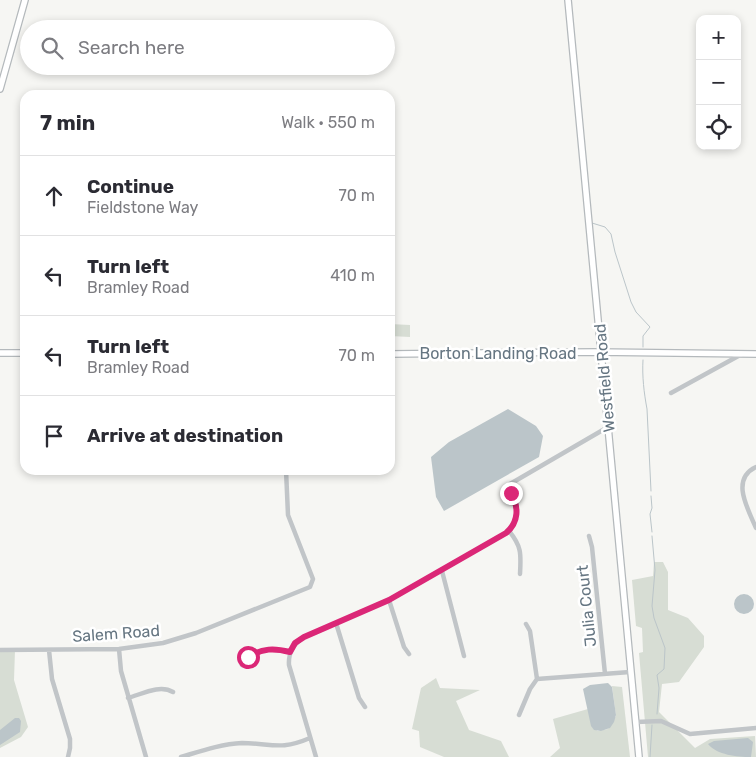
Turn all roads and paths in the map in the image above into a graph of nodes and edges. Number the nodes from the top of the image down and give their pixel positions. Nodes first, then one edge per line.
1 (25, 0) edge
2 (568, 0) edge
3 (0, 89) edge
4 (602, 352) junction
5 (0, 353) edge
6 (20, 353) edge
7 (395, 354) edge
8 (743, 354) junction
9 (756, 354) edge
10 (671, 393) dead end
11 (608, 427) junction
12 (756, 467) edge
13 (286, 475) edge
14 (755, 521) edge
15 (756, 528) edge
16 (509, 531) junction
17 (589, 536) dead end
18 (442, 571) junction
19 (520, 574) dead end
20 (389, 600) junction
21 (336, 623) junction
22 (526, 624) dead end
23 (119, 649) junction
24 (0, 650) edge
25 (49, 650) junction
26 (290, 652) junction
27 (409, 654) dead end
28 (464, 656) dead end
29 (242, 665) dead end
30 (630, 672) junction
31 (605, 674) junction
32 (537, 679) junction
33 (173, 692) dead end
34 (128, 698) junction
35 (365, 707) dead end
36 (519, 715) dead end
37 (636, 722) junction
38 (756, 728) edge
39 (310, 738) junction
40 (68, 757) edge
41 (146, 757) edge
42 (181, 757) edge
43 (316, 757) edge
44 (639, 757) edge

1 - 3 street
2 - 4 street, Westfield Road
4 - 7 street, Borton Landing Road
4 - 8 street, Borton Landing Road
4 - 11 street, Westfield Road
5 - 6 street
8 - 9 street, Borton Landing Road
8 - 10 street
11 - 16 street
11 - 30 street, Westfield Road
12 - 14 street
13 - 23 street, Salem Road
14 - 15 street
16 - 18 street
16 - 19 street
17 - 31 street, Julia Court
18 - 20 street
18 - 28 street
20 - 21 street
20 - 27 street
21 - 26 street
21 - 35 street
22 - 32 street
23 - 25 street, Salem Road
23 - 34 street
24 - 25 street, Salem Road
25 - 40 street
26 - 29 street
26 - 39 street
30 - 31 street
30 - 37 street, Westfield Road
31 - 32 street
32 - 36 street
33 - 34 street
34 - 41 street
37 - 38 street
37 - 44 street, Westfield Road
39 - 42 street
39 - 43 street

